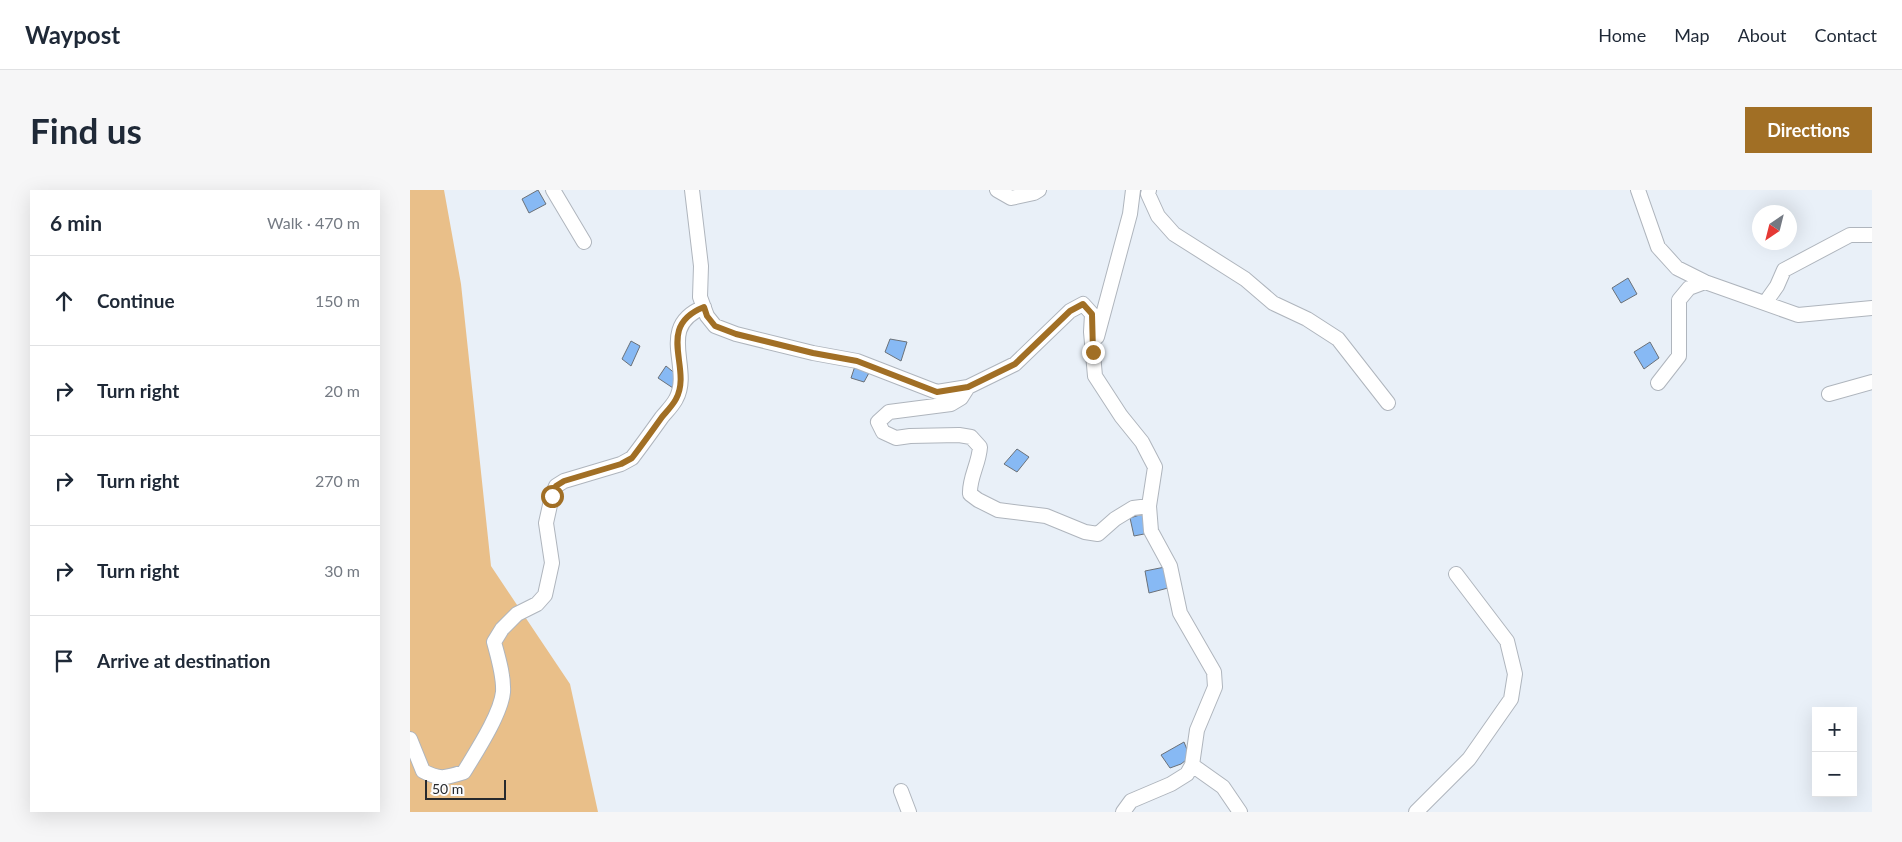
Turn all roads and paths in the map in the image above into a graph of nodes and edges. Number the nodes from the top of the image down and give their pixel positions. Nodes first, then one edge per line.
1 (553, 190) edge
2 (692, 190) edge
3 (996, 190) edge
4 (1039, 190) edge
5 (1133, 190) edge
6 (1149, 190) edge
7 (1638, 190) edge
8 (1872, 235) edge
9 (584, 242) dead end
10 (1705, 282) junction
11 (1765, 303) junction
12 (704, 307) junction
13 (1872, 308) edge
14 (1093, 352) junction
15 (1872, 382) edge
16 (1658, 383) dead end
17 (968, 387) junction
18 (1829, 394) dead end
19 (1388, 403) dead end
20 (1149, 506) junction
21 (1456, 574) dead end
22 (410, 739) edge
23 (1192, 765) junction
24 (901, 791) dead end
25 (909, 812) edge
26 (1123, 812) edge
27 (1240, 812) edge
28 (1416, 812) edge

1 - 9 street
2 - 12 street
3 - 4 street
5 - 14 street
6 - 19 street
7 - 10 street
8 - 11 street
10 - 11 street
10 - 16 street
11 - 13 street
12 - 17 street
12 - 22 street
14 - 17 street
14 - 20 street
15 - 18 street
17 - 20 street
20 - 23 street
21 - 28 street
23 - 26 street
23 - 27 street
24 - 25 street

